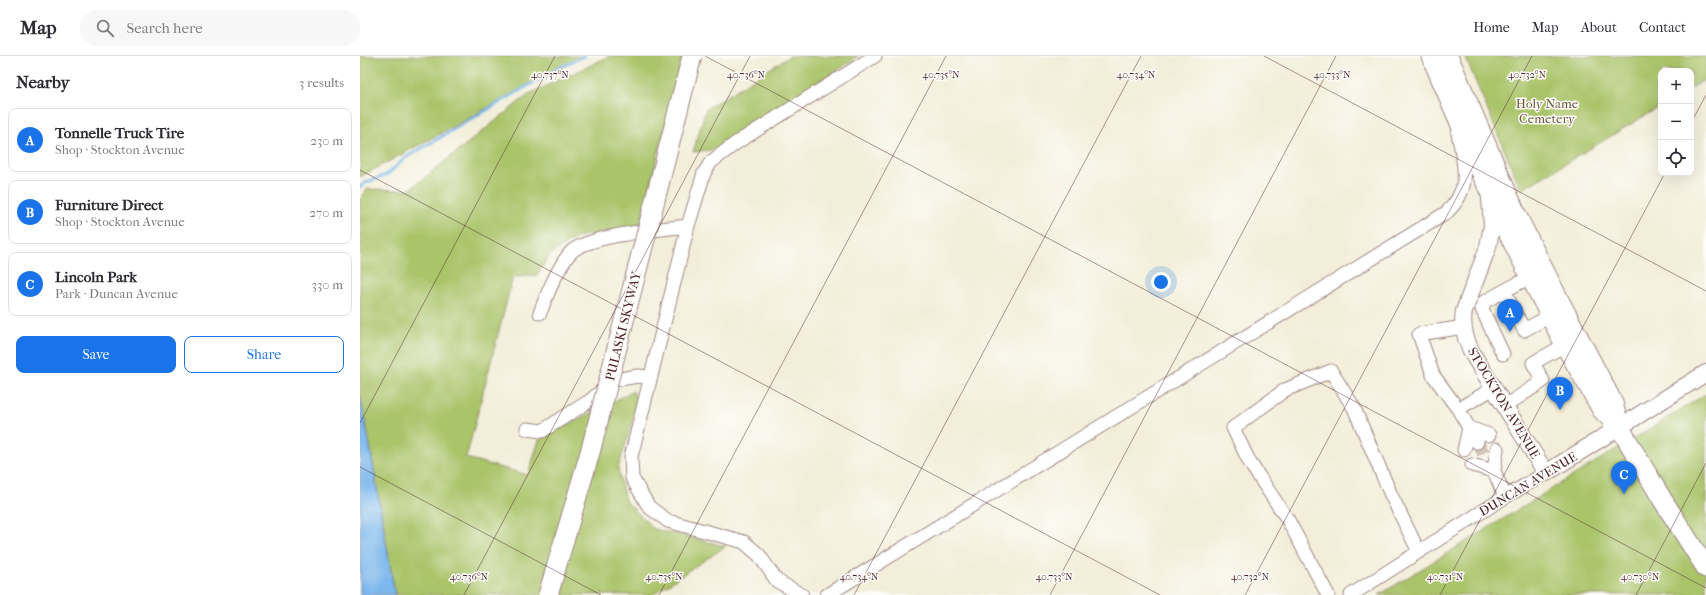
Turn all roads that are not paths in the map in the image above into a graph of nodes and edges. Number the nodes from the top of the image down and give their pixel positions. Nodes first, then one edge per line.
1 (692, 56) edge
2 (706, 56) edge
3 (875, 56) edge
4 (1431, 56) edge
5 (1448, 56) edge
6 (1453, 109) junction
7 (1490, 193) junction
8 (688, 226) junction
9 (1530, 277) junction
10 (1504, 291) junction
11 (540, 313) dead end
12 (1550, 316) junction
13 (1464, 327) junction
14 (1565, 345) junction
15 (1503, 354) dead end
16 (1706, 373) edge
17 (651, 377) junction
18 (1494, 388) junction
19 (1505, 406) junction
20 (1458, 409) junction
21 (1469, 428) junction
22 (1620, 428) junction
23 (527, 429) dead end
24 (1489, 435) tunnel mouth
25 (1477, 442) tunnel mouth
26 (1497, 449) tunnel mouth
27 (1464, 450) tunnel mouth
28 (1486, 456) tunnel mouth
29 (1472, 465) tunnel mouth
30 (1494, 471) junction
31 (1546, 473) junction
32 (1505, 497) junction
33 (1419, 552) junction
34 (1706, 568) edge
35 (548, 595) edge
36 (561, 595) edge
37 (802, 595) edge
38 (827, 595) edge
39 (1328, 595) edge
40 (1351, 595) edge

1 - 35 highway, PULASKI SKYWAY, bridge
2 - 36 highway, PULASKI SKYWAY
3 - 8 street
4 - 6 highway
5 - 22 highway
6 - 7 highway
6 - 38 street
7 - 9 highway
7 - 13 main road, STOCKTON AVENUE
8 - 11 street
8 - 17 street
9 - 10 street
9 - 12 highway
10 - 12 street
10 - 15 street
12 - 14 highway
13 - 18 main road, STOCKTON AVENUE
13 - 20 street
14 - 19 street
14 - 22 highway
16 - 22 main road, DUNCAN AVENUE
17 - 23 street
17 - 37 street
18 - 19 main road, STOCKTON AVENUE
18 - 20 street
19 - 31 main road, STOCKTON AVENUE
20 - 21 street
21 - 24 street
21 - 25 street
21 - 27 street
22 - 31 main road, DUNCAN AVENUE
22 - 34 highway
26 - 30 street
28 - 30 street
29 - 30 street
30 - 32 street
31 - 32 street, DUNCAN AVENUE
32 - 33 street, DUNCAN AVENUE
33 - 39 street
33 - 40 street, DUNCAN AVENUE

